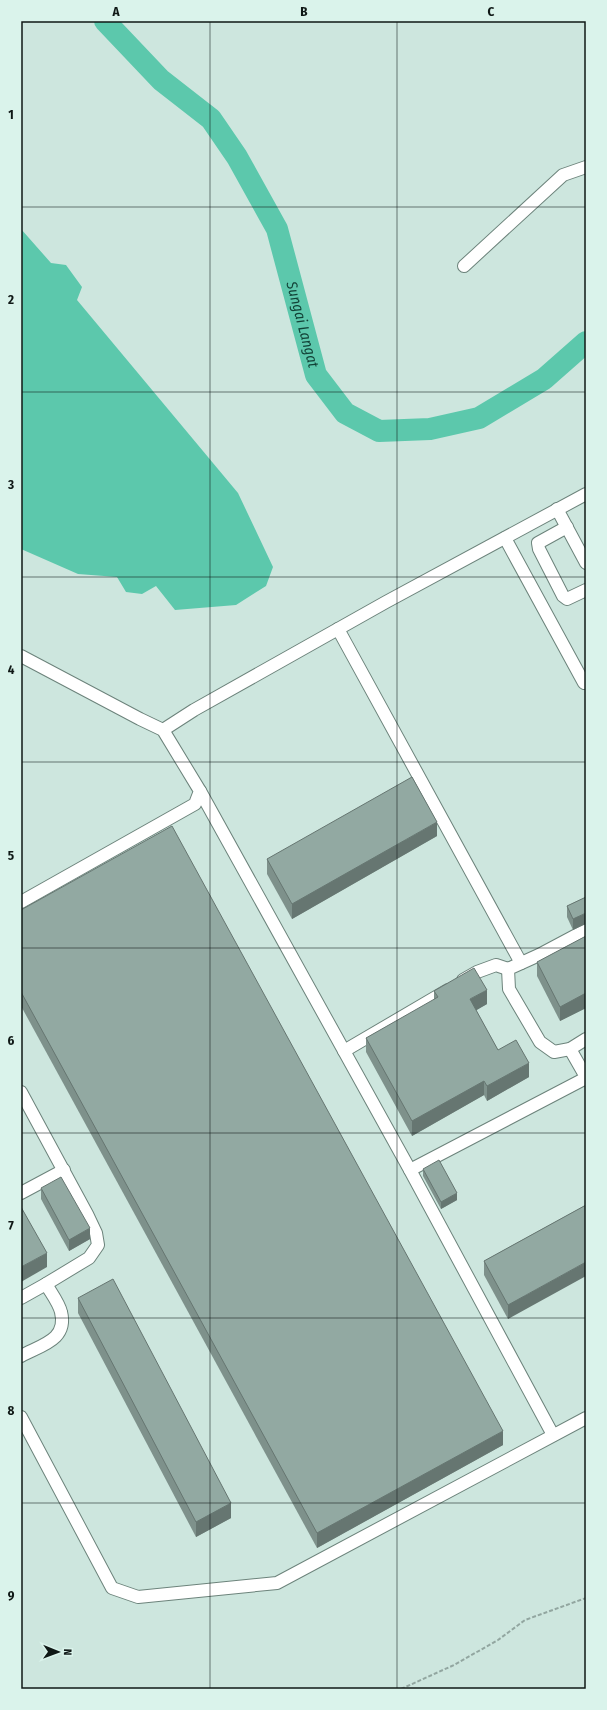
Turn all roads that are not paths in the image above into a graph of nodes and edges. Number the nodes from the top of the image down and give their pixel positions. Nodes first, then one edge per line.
1 (586, 167) edge
2 (464, 266) dead end
3 (586, 494) edge
4 (557, 509) junction
5 (567, 527) junction
6 (505, 538) junction
7 (586, 563) edge
8 (586, 590) edge
9 (338, 629) junction
10 (21, 656) edge
11 (584, 683) dead end
12 (163, 730) junction
13 (200, 791) junction
14 (21, 902) edge
15 (586, 930) edge
16 (521, 963) junction
17 (508, 969) junction
18 (586, 1039) edge
19 (570, 1049) junction
20 (344, 1051) junction
21 (586, 1077) edge
22 (21, 1092) edge
23 (64, 1170) junction
24 (410, 1170) junction
25 (21, 1193) edge
26 (46, 1284) junction
27 (21, 1298) edge
28 (21, 1356) edge
29 (21, 1417) edge
30 (586, 1418) edge
31 (553, 1435) junction

1 - 2 lane
3 - 4 lane
4 - 5 lane
4 - 6 lane
5 - 7 lane
5 - 8 lane
6 - 9 lane
6 - 11 lane
9 - 12 lane
9 - 16 lane
10 - 12 lane
12 - 13 lane
13 - 14 lane
13 - 20 lane
15 - 16 lane
16 - 17 lane
17 - 19 lane
17 - 20 lane
18 - 19 lane
19 - 21 lane
20 - 24 lane
21 - 24 lane
22 - 23 lane
23 - 25 lane
23 - 26 lane
24 - 31 lane
26 - 27 lane
26 - 28 lane
29 - 31 lane
30 - 31 lane

